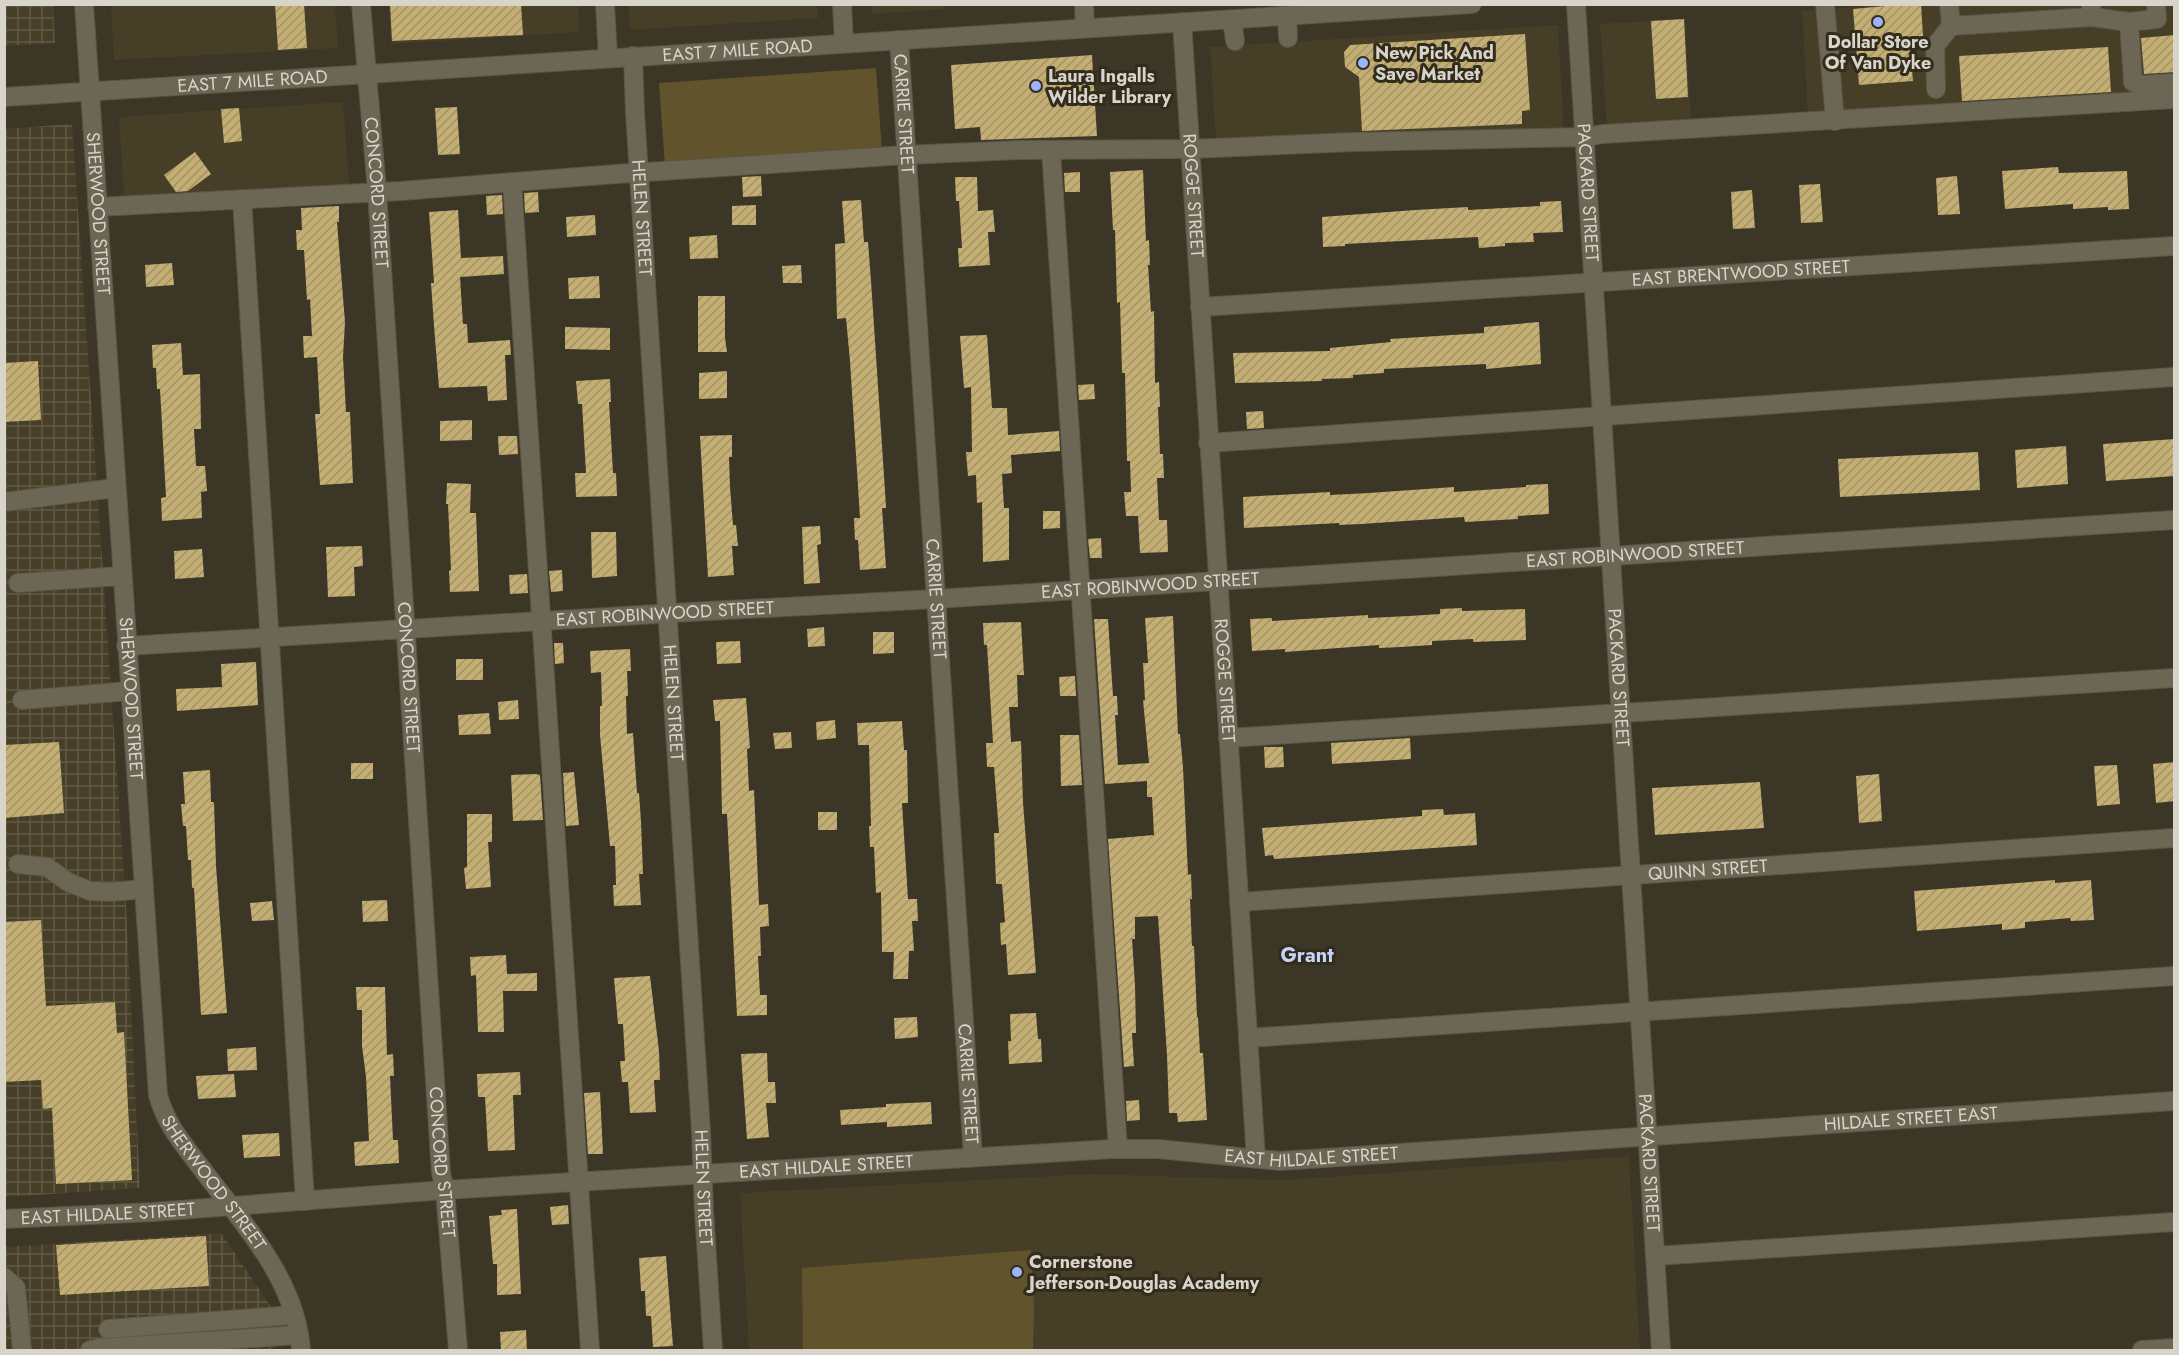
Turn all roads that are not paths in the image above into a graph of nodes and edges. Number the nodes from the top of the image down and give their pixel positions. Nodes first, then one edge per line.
1 (84, 4) edge
2 (361, 4) edge
3 (605, 4) edge
4 (842, 4) edge
5 (1084, 4) edge
6 (1472, 4) edge
7 (1576, 4) edge
8 (1825, 4) edge
9 (1949, 4) edge
10 (1350, 8) edge
11 (2092, 11) edge
12 (2162, 14) edge
13 (1287, 16) junction
14 (1232, 20) junction
15 (1182, 22) junction
16 (2129, 22) junction
17 (1951, 26) junction
18 (1085, 28) junction
19 (1288, 38) dead end
20 (899, 40) junction
21 (1235, 41) dead end
22 (844, 43) junction
23 (633, 56) junction
24 (608, 57) junction
25 (366, 73) junction
26 (2175, 83) edge
27 (1936, 89) dead end
28 (89, 91) junction
29 (4, 96) edge
30 (2175, 99) edge
31 (1835, 121) junction
32 (1585, 137) junction
33 (1190, 149) junction
34 (1051, 150) junction
35 (906, 155) junction
36 (638, 173) junction
37 (512, 182) junction
38 (377, 191) junction
39 (242, 198) junction
40 (97, 207) junction
41 (2175, 246) edge
42 (1594, 281) junction
43 (1200, 307) junction
44 (2175, 377) edge
45 (1603, 416) junction
46 (1208, 443) junction
47 (116, 488) junction
48 (4, 502) edge
49 (2175, 520) edge
50 (1612, 555) junction
51 (121, 576) junction
52 (1218, 580) junction
53 (18, 584) dead end
54 (1081, 590) junction
55 (936, 599) junction
56 (667, 613) junction
57 (540, 621) junction
58 (405, 629) junction
59 (270, 637) junction
60 (126, 646) junction
61 (2175, 678) edge
62 (129, 691) junction
63 (22, 700) dead end
64 (1621, 712) junction
65 (1228, 738) junction
66 (2175, 838) edge
67 (18, 864) dead end
68 (1631, 875) junction
69 (143, 889) junction
70 (1239, 902) junction
71 (2175, 976) edge
72 (1640, 1012) junction
73 (1248, 1038) junction
74 (2175, 1101) edge
75 (1648, 1136) junction
76 (1118, 1149) junction
77 (974, 1157) junction
78 (1256, 1159) junction
79 (703, 1176) junction
80 (580, 1183) junction
81 (446, 1190) junction
82 (305, 1201) junction
83 (230, 1206) junction
84 (4, 1219) edge
85 (2175, 1222) edge
86 (1655, 1256) junction
87 (4, 1277) edge
88 (294, 1315) junction
89 (108, 1329) dead end
90 (300, 1343) edge
91 (2175, 1348) edge
92 (22, 1350) edge
93 (90, 1350) edge
94 (458, 1350) edge
95 (590, 1350) edge
96 (713, 1350) edge
97 (1661, 1350) edge
98 (2142, 1350) edge

1 - 28 street, SHERWOOD STREET
2 - 25 street, CONCORD STREET
3 - 24 street
4 - 22 street
5 - 18 street
6 - 10 street, EAST 7 MILE ROAD
7 - 32 street, PACKARD STREET
8 - 31 street
9 - 17 street
10 - 13 street, EAST 7 MILE ROAD
11 - 16 street
11 - 17 street
12 - 16 street
13 - 14 street, EAST 7 MILE ROAD
13 - 19 street
14 - 15 street, EAST 7 MILE ROAD
14 - 21 street
15 - 18 street, EAST 7 MILE ROAD
15 - 33 street, ROGGE STREET
16 - 26 street
17 - 27 street
18 - 20 street, EAST 7 MILE ROAD
20 - 22 street, EAST 7 MILE ROAD
20 - 35 street, CARRIE STREET
22 - 23 street, EAST 7 MILE ROAD
23 - 24 street, EAST 7 MILE ROAD
23 - 36 street, HELEN STREET
24 - 25 street, EAST 7 MILE ROAD
25 - 28 street, EAST 7 MILE ROAD
25 - 38 street, CONCORD STREET
28 - 29 street, EAST 7 MILE ROAD
28 - 40 street, SHERWOOD STREET
30 - 31 street
31 - 32 street
32 - 33 street
32 - 42 street, PACKARD STREET
33 - 34 street
33 - 43 street, ROGGE STREET
34 - 35 street
34 - 54 street
35 - 36 street
35 - 55 street, CARRIE STREET
36 - 37 street
36 - 56 street, HELEN STREET
37 - 38 street
37 - 57 street
38 - 39 street
38 - 58 street, CONCORD STREET
39 - 40 street
39 - 59 street
40 - 47 street, SHERWOOD STREET
41 - 42 street, EAST BRENTWOOD STREET
42 - 43 street, EAST BRENTWOOD STREET
42 - 45 street, PACKARD STREET
43 - 46 street, ROGGE STREET
44 - 45 street
45 - 46 street
45 - 50 street, PACKARD STREET
46 - 52 street, ROGGE STREET
47 - 48 street
47 - 51 street, SHERWOOD STREET
49 - 50 street, EAST ROBINWOOD STREET
50 - 52 street, EAST ROBINWOOD STREET
50 - 64 street, PACKARD STREET
51 - 53 street
51 - 60 street, SHERWOOD STREET
52 - 54 street, EAST ROBINWOOD STREET
52 - 65 street, ROGGE STREET
54 - 55 street, EAST ROBINWOOD STREET
54 - 76 street
55 - 56 street, EAST ROBINWOOD STREET
55 - 77 street, CARRIE STREET
56 - 57 street, EAST ROBINWOOD STREET
56 - 79 street, HELEN STREET
57 - 58 street, EAST ROBINWOOD STREET
57 - 80 street
58 - 59 street, EAST ROBINWOOD STREET
58 - 81 street, CONCORD STREET
59 - 60 street, EAST ROBINWOOD STREET
59 - 82 street
60 - 62 street, SHERWOOD STREET
61 - 64 street
62 - 63 street
62 - 69 street, SHERWOOD STREET
64 - 65 street
64 - 68 street, PACKARD STREET
65 - 70 street, ROGGE STREET
66 - 68 street, QUINN STREET
67 - 69 street
68 - 70 street, QUINN STREET
68 - 72 street, PACKARD STREET
69 - 83 street, SHERWOOD STREET
70 - 73 street, ROGGE STREET
71 - 72 street
72 - 73 street
72 - 75 street, PACKARD STREET
73 - 78 street, ROGGE STREET
74 - 75 street, HILDALE STREET EAST
75 - 78 street, EAST HILDALE STREET
75 - 86 street, PACKARD STREET
76 - 77 street, EAST HILDALE STREET
76 - 78 street, EAST HILDALE STREET
77 - 79 street, EAST HILDALE STREET
79 - 80 street, EAST HILDALE STREET
79 - 96 street, HELEN STREET
80 - 81 street, EAST HILDALE STREET
80 - 95 street
81 - 82 street, EAST HILDALE STREET
81 - 94 street, CONCORD STREET
82 - 83 street, EAST HILDALE STREET
83 - 84 street, EAST HILDALE STREET
83 - 88 street, SHERWOOD STREET
85 - 86 street
86 - 97 street, PACKARD STREET
87 - 92 street
88 - 89 street
88 - 90 street, SHERWOOD STREET
90 - 93 street
91 - 98 street

